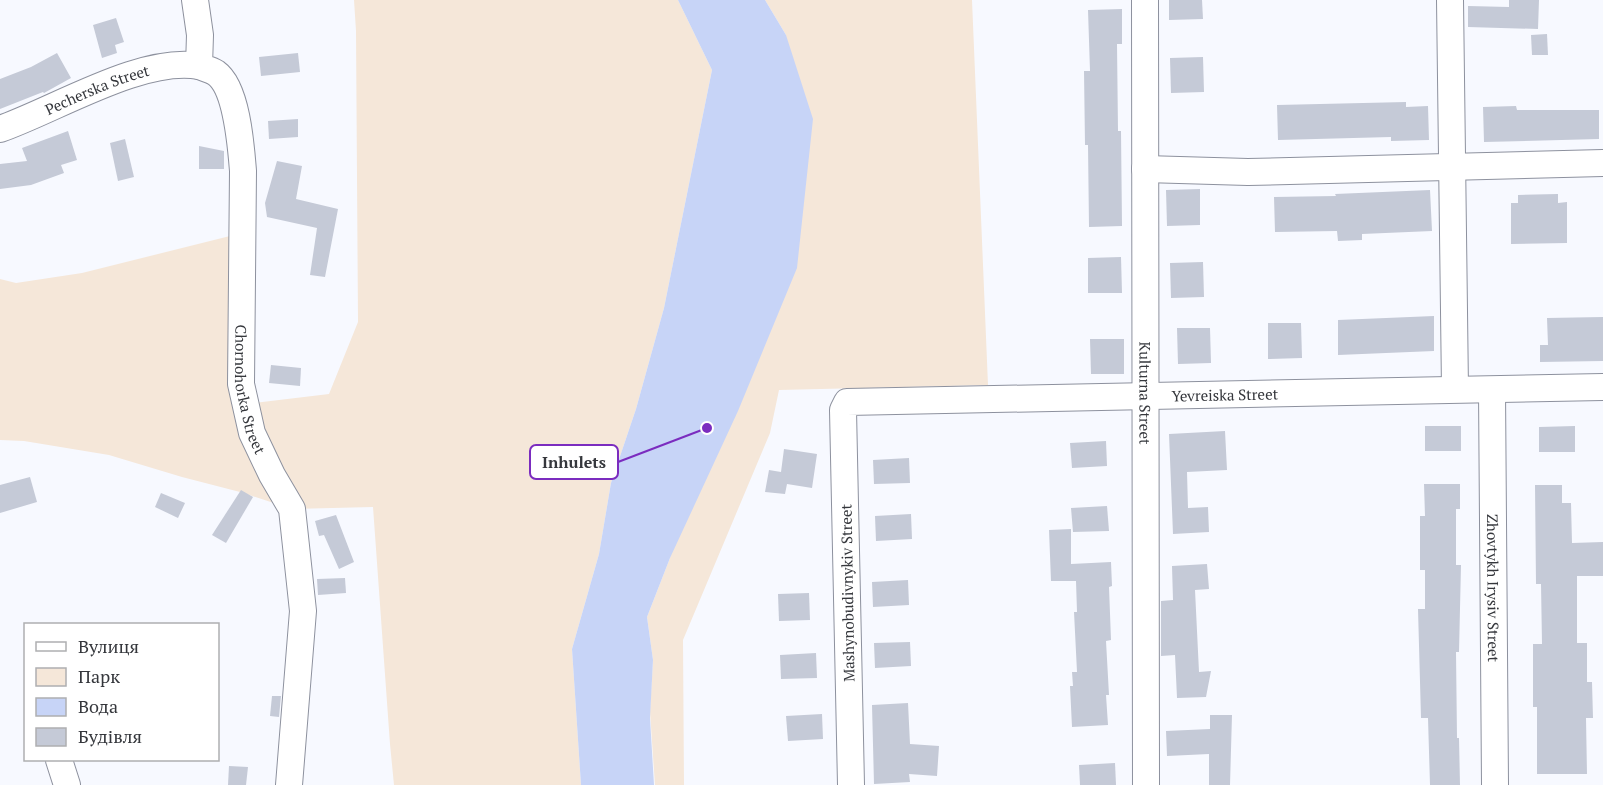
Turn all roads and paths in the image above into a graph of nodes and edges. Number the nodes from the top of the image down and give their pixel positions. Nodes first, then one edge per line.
1 (195, 0) edge
2 (1145, 0) edge
3 (1450, 0) edge
4 (199, 66) junction
5 (0, 129) edge
6 (1603, 163) edge
7 (1454, 167) junction
8 (1145, 169) junction
9 (1603, 387) edge
10 (1455, 389) junction
11 (1492, 390) junction
12 (1145, 395) junction
13 (847, 402) joint
14 (60, 761) edge
15 (67, 785) edge
16 (289, 785) edge
17 (851, 785) edge
18 (1146, 785) edge
19 (1495, 785) edge

1 - 4 street
2 - 8 street, Kulturna Street
3 - 7 street
4 - 5 street, Pecherska Street
4 - 16 street, Chornohorka Street
6 - 7 street
7 - 8 street
7 - 10 street
8 - 12 street, Kulturna Street
9 - 11 street, Yevreiska Street
10 - 11 street, Yevreiska Street
10 - 12 street, Yevreiska Street
11 - 19 street, Zhovtykh Irysiv Street
12 - 13 street, Yevreiska Street
12 - 18 street, Kulturna Street
13 - 17 street, Mashynobudivnykiv Street
14 - 15 street

